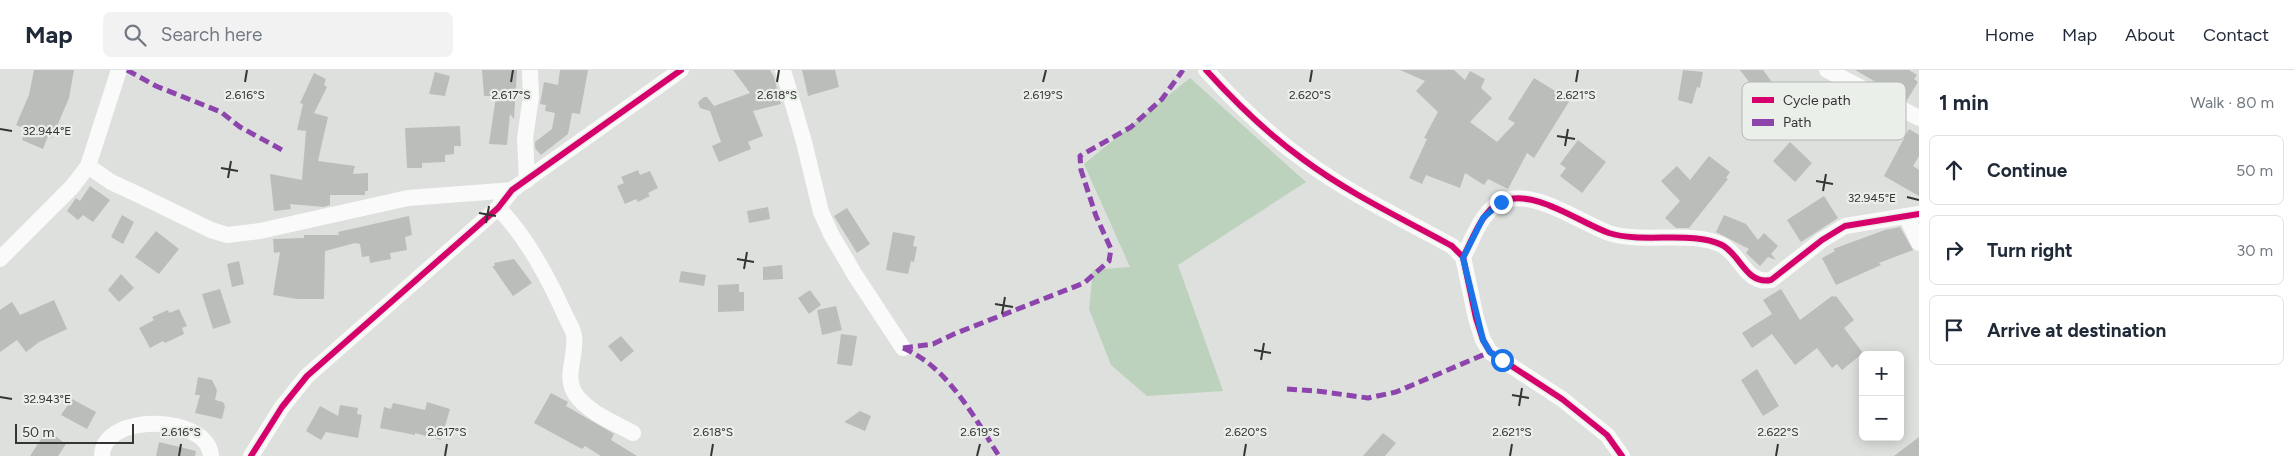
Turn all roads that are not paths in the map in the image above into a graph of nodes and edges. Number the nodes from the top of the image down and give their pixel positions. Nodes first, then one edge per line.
1 (119, 70) edge
2 (530, 70) edge
3 (681, 70) edge
4 (783, 70) edge
5 (1206, 70) edge
6 (1827, 70) edge
7 (1850, 82) edge
8 (1906, 111) edge
9 (1919, 118) edge
10 (88, 166) junction
11 (528, 180) junction
12 (512, 190) junction
13 (498, 208) junction
14 (1912, 215) edge
15 (1919, 244) edge
16 (1, 255) edge
17 (1463, 258) junction
18 (903, 348) dead end
19 (633, 433) dead end
20 (102, 456) edge
21 (211, 456) edge
22 (251, 456) edge
23 (1622, 456) edge

1 - 10 street
2 - 11 street
3 - 11 street
4 - 18 street
5 - 17 street
6 - 7 street
8 - 9 street
10 - 12 street
10 - 16 street
11 - 12 street
12 - 13 street
13 - 19 street
13 - 22 street
14 - 15 street
14 - 17 street
17 - 23 street
20 - 21 street

